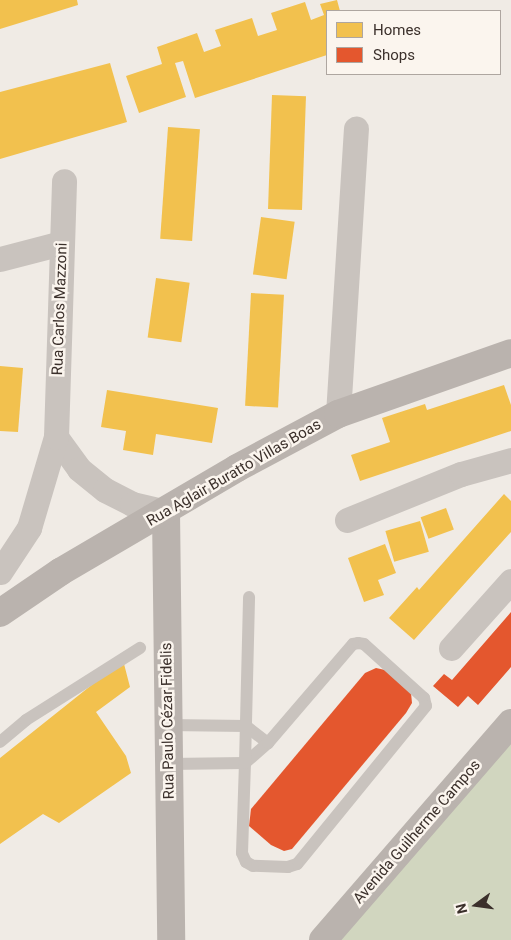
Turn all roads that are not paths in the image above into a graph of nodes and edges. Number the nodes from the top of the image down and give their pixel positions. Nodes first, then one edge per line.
1 (356, 129) dead end
2 (64, 181) dead end
3 (62, 243) junction
4 (0, 259) edge
5 (511, 353) edge
6 (338, 414) junction
7 (56, 437) junction
8 (511, 460) edge
9 (166, 512) junction
10 (347, 520) dead end
11 (0, 572) edge
12 (511, 580) edge
13 (249, 597) dead end
14 (0, 613) edge
15 (140, 648) dead end
16 (451, 648) dead end
17 (511, 723) edge
18 (168, 725) junction
19 (246, 726) junction
20 (0, 742) edge
21 (268, 743) junction
22 (245, 763) junction
23 (169, 764) junction
24 (173, 937) edge
25 (323, 940) edge

1 - 6 street
2 - 3 street, Rua Carlos Mazzoni
3 - 4 street
3 - 7 street, Rua Carlos Mazzoni
5 - 6 main road, Rua Aglair Buratto Villas Boas
6 - 9 main road, Rua Aglair Buratto Villas Boas
7 - 9 street
7 - 11 street, Rua Carlos Mazzoni
8 - 10 street
9 - 14 main road, Rua Aglair Buratto Villas Boas
9 - 18 main road, Rua Paulo Cézar Fidelis
12 - 16 street
13 - 19 lane
15 - 20 lane
17 - 25 main road, Avenida Guilherme Campos
18 - 19 lane
18 - 23 main road, Rua Paulo Cézar Fidelis
19 - 21 lane
19 - 22 lane
21 - 22 lane
21 - 22 lane
22 - 23 lane
23 - 24 main road, Rua Paulo Cézar Fidelis

